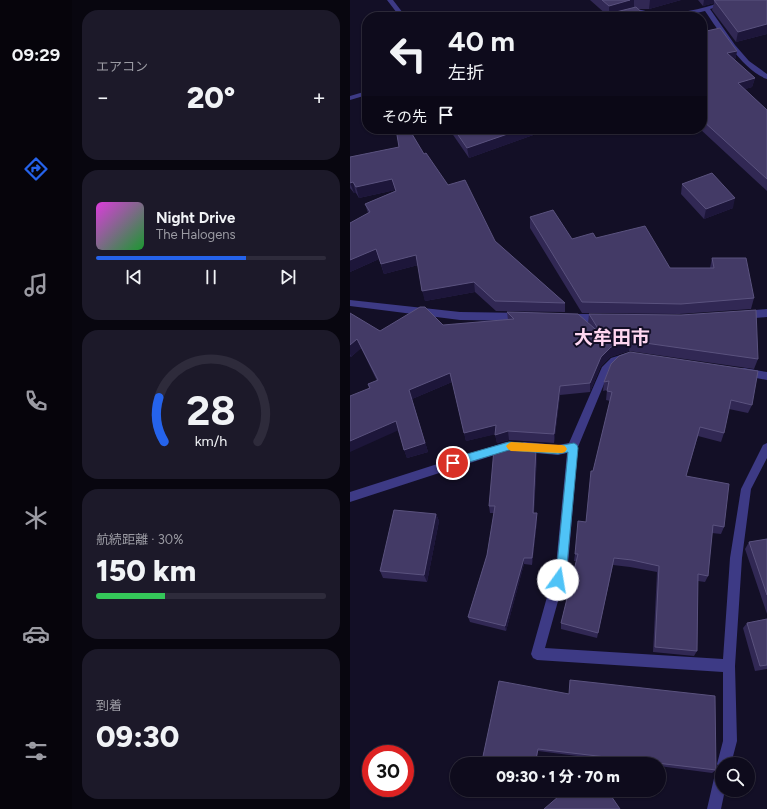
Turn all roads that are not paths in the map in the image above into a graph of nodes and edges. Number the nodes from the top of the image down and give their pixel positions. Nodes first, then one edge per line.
1 (390, 0) edge
2 (739, 0) edge
3 (707, 9) junction
4 (399, 12) edge
5 (692, 12) edge
6 (767, 77) edge
7 (362, 94) edge
8 (350, 98) edge
9 (350, 303) edge
10 (767, 313) edge
11 (730, 316) edge
12 (530, 317) edge
13 (561, 318) edge
14 (608, 318) edge
15 (637, 357) edge
16 (736, 371) edge
17 (767, 376) edge
18 (574, 448) junction
19 (767, 448) edge
20 (350, 497) edge
21 (729, 666) junction
22 (726, 757) edge
23 (717, 797) edge
24 (714, 809) edge

1 - 4 street
2 - 3 street
3 - 5 street
3 - 6 street
7 - 8 street
9 - 12 street
10 - 11 street
13 - 14 street
15 - 18 street
16 - 17 street
18 - 20 street
18 - 21 street
19 - 21 street
21 - 22 street
23 - 24 street

